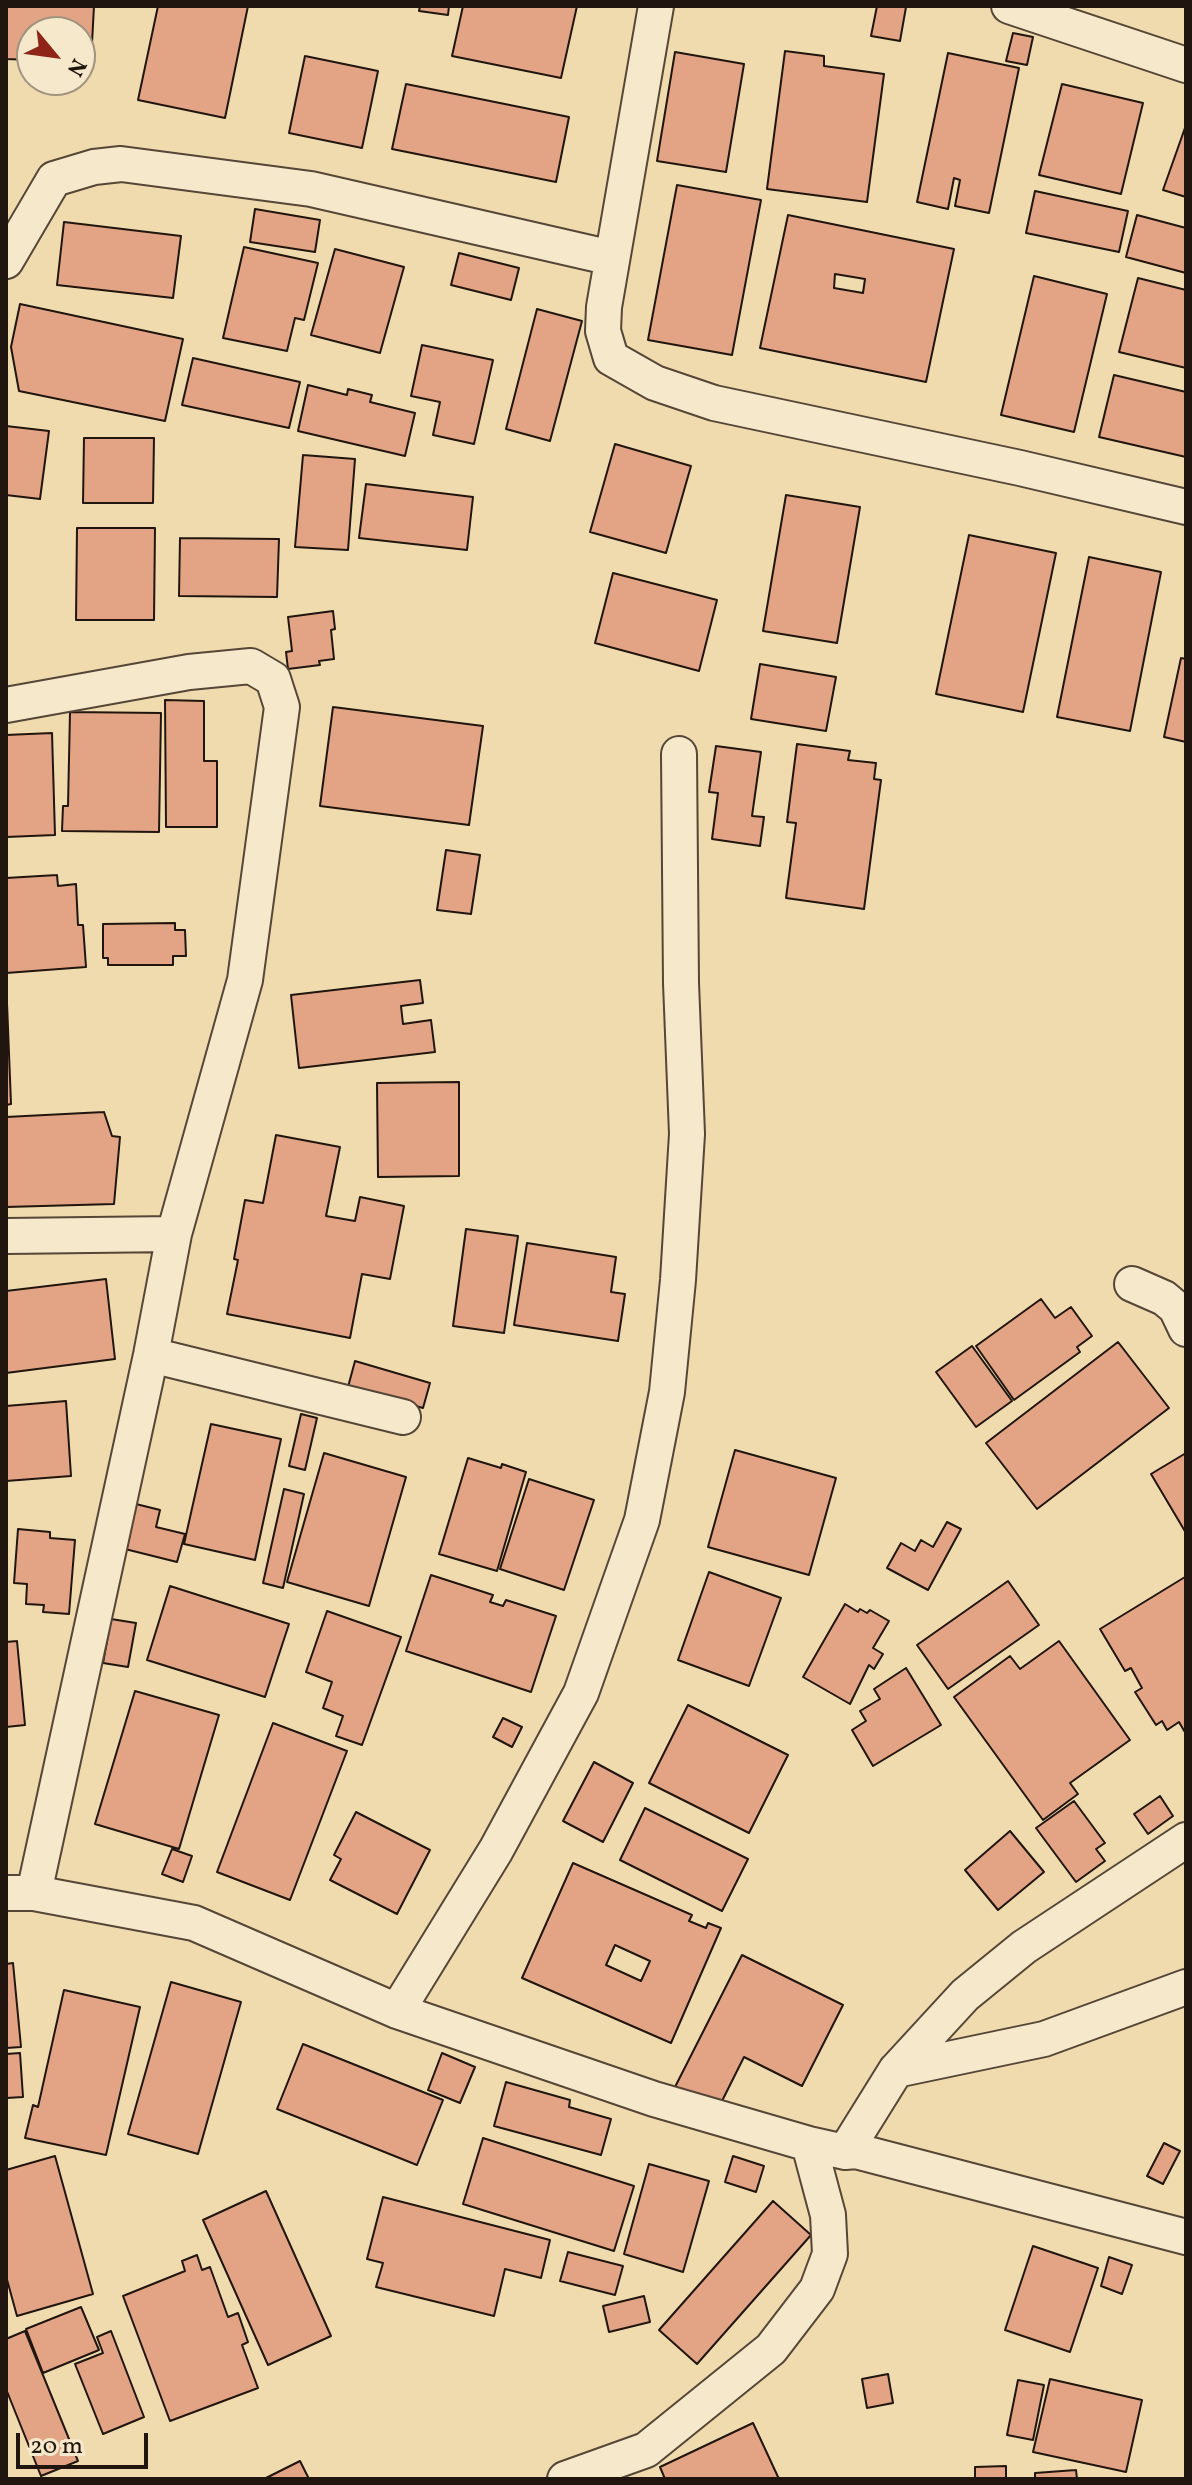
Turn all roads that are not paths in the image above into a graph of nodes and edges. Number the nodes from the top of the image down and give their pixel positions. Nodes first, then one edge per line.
1 (656, 6) edge
2 (1009, 6) edge
3 (1186, 65) edge
4 (16, 214) edge
5 (612, 258) junction
6 (6, 261) edge
7 (1186, 507) edge
8 (6, 705) edge
9 (679, 754) dead end
10 (174, 1234) junction
11 (6, 1236) edge
12 (1132, 1284) dead end
13 (1186, 1329) edge
14 (151, 1355) junction
15 (403, 1417) dead end
16 (1186, 1840) edge
17 (20, 1893) edge
18 (1186, 1987) edge
19 (397, 2011) junction
20 (896, 2070) junction
21 (809, 2144) junction
22 (845, 2152) junction
23 (1186, 2237) edge
24 (565, 2479) edge

1 - 5 street
2 - 3 street
4 - 5 street
4 - 6 street
5 - 7 street
8 - 10 street
9 - 19 street
10 - 11 street
10 - 14 street
12 - 13 street
14 - 15 street
14 - 17 street
16 - 20 street
17 - 19 street
18 - 20 street
19 - 21 street
20 - 22 street
21 - 22 street
21 - 24 street
22 - 23 street

